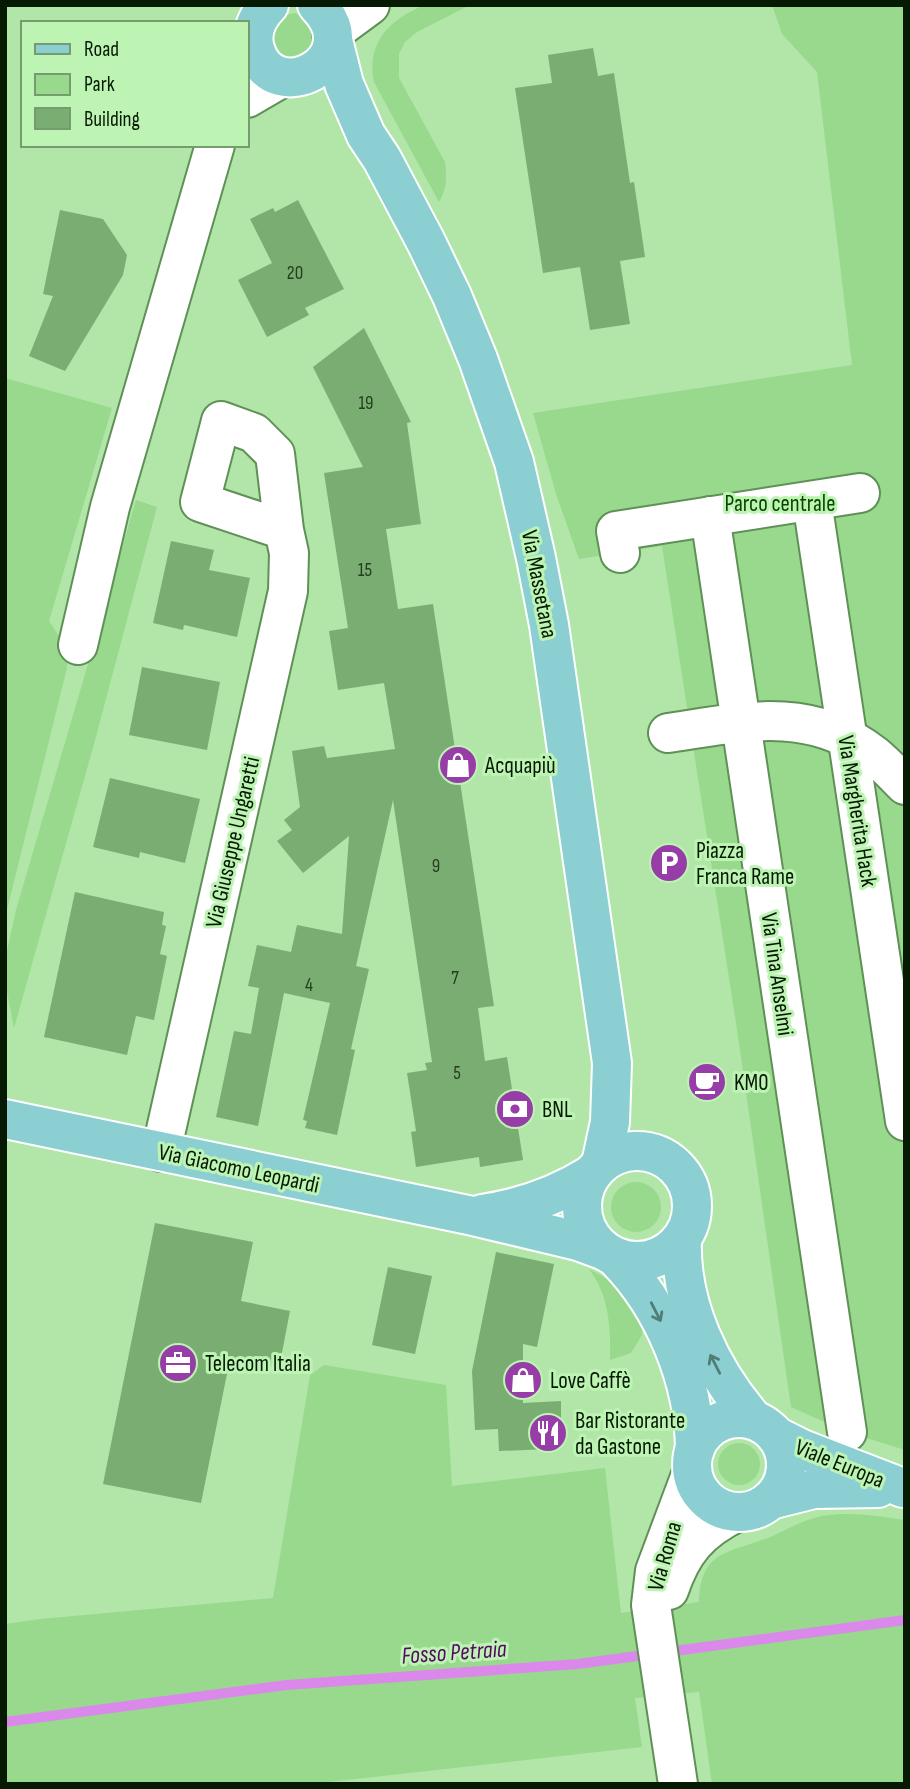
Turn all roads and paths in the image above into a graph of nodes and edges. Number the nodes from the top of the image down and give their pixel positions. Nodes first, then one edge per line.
1 (370, 5) edge
2 (328, 26) edge
3 (254, 28) edge
4 (287, 77) junction
5 (248, 97) edge
6 (366, 135) junction
7 (214, 147) edge
8 (860, 493) dead end
9 (812, 500) junction
10 (710, 516) junction
11 (284, 530) dead end
12 (620, 552) dead end
13 (78, 645) dead end
14 (741, 723) junction
15 (668, 733) dead end
16 (848, 739) junction
17 (905, 785) edge
18 (612, 1063) junction
19 (5, 1119) edge
20 (905, 1121) edge
21 (161, 1152) junction
22 (660, 1156) junction
23 (596, 1169) junction
24 (473, 1216) junction
25 (682, 1238) junction
26 (611, 1254) junction
27 (765, 1428) junction
28 (847, 1432) dead end
29 (694, 1460) junction
30 (904, 1488) edge
31 (753, 1506) junction
32 (658, 1604) junction
33 (678, 1784) edge

1 - 2 street
2 - 4 main road
2 - 6 main road, Via Massetana
3 - 4 main road, Via Massetana
4 - 5 street
4 - 6 main road, Via Massetana
6 - 18 main road, Via Massetana
7 - 13 street
8 - 9 street
9 - 10 street
9 - 16 street, Via Margherita Hack
10 - 12 street
10 - 14 street, Via Tina Anselmi
11 - 21 street, Via Giuseppe Ungaretti
14 - 15 street
14 - 16 street
14 - 28 street, Via Tina Anselmi
16 - 17 street
16 - 20 street, Via Margherita Hack
18 - 22 main road, Via Massetana
18 - 23 main road, Via Massetana
19 - 21 main road, Via Giacomo Leopardi
21 - 24 main road, Via Giacomo Leopardi
22 - 23 main road
22 - 25 main road
23 - 24 main road, Via Giacomo Leopardi
23 - 26 main road
24 - 26 main road, Via Giacomo Leopardi
25 - 26 main road
27 -> 25 main road
26 -> 29 main road
27 - 29 main road
27 - 30 main road, Viale Europa
27 - 31 main road
29 - 31 main road
29 - 32 street, Via Roma
30 - 31 main road, Viale Europa
31 - 32 street, Via Roma
32 - 33 street, Via Roma

